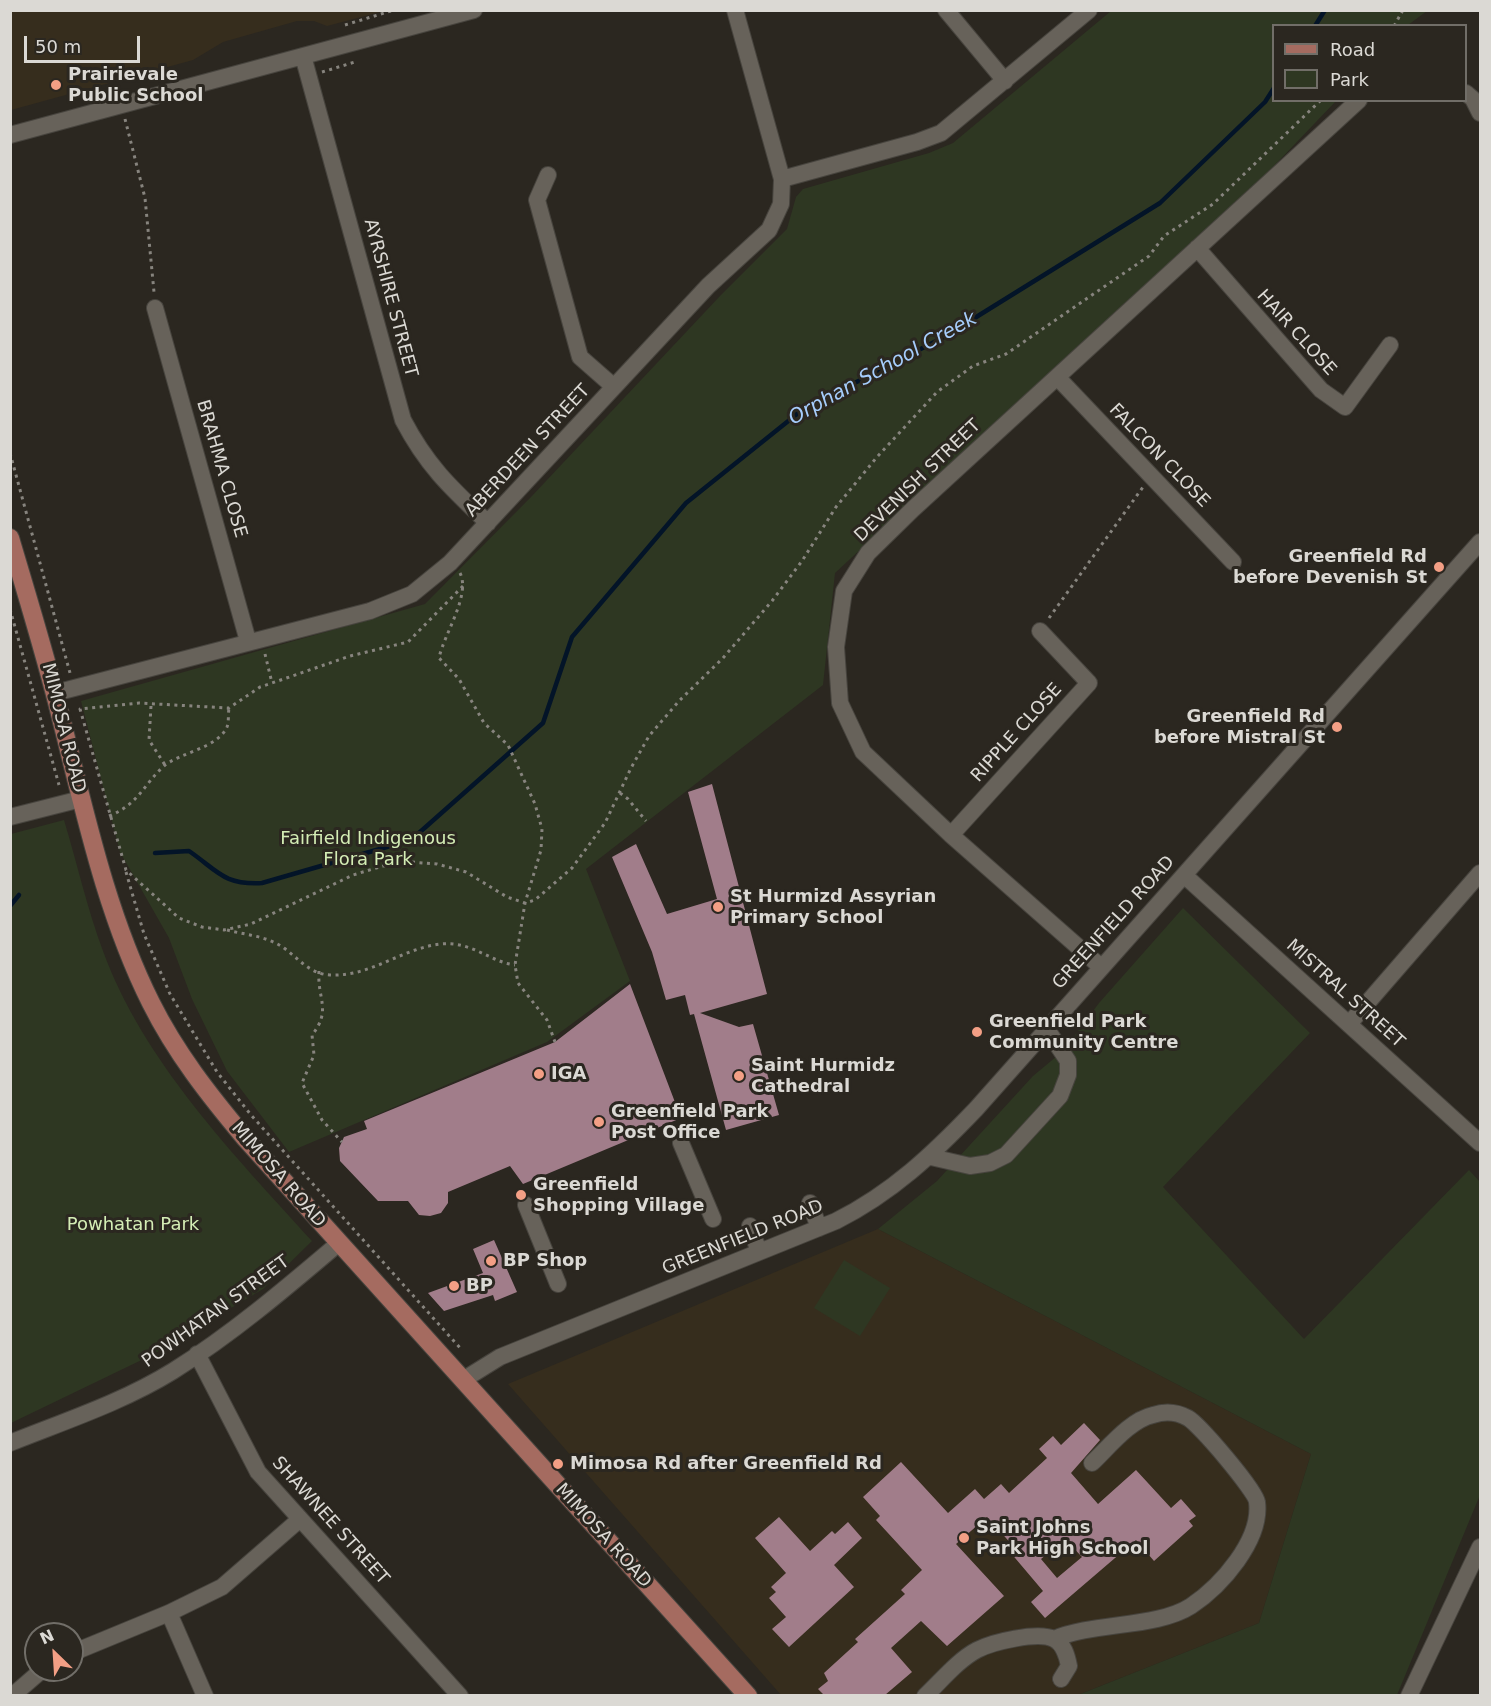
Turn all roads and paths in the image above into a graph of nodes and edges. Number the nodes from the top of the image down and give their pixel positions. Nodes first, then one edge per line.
1 (394, 10) edge
2 (474, 10) edge
3 (735, 10) edge
4 (946, 10) edge
5 (1089, 10) edge
6 (1403, 10) edge
7 (1395, 24) edge
8 (345, 25) dead end
9 (303, 56) junction
10 (355, 63) dead end
11 (308, 75) junction
12 (1005, 81) junction
13 (1319, 102) edge
14 (1357, 102) edge
15 (121, 105) junction
16 (10, 135) edge
17 (548, 175) dead end
18 (782, 179) junction
19 (1197, 248) junction
20 (155, 308) joint
21 (1390, 345) dead end
22 (1058, 378) junction
23 (613, 386) junction
24 (10, 453) edge
25 (1151, 475) junction
26 (488, 523) junction
27 (10, 538) edge
28 (1480, 542) edge
29 (1233, 562) dead end
30 (460, 573) dead end
31 (463, 586) junction
32 (10, 609) edge
33 (1040, 631) joint
34 (255, 639) junction
35 (70, 673) dead end
36 (272, 683) junction
37 (55, 693) junction
38 (151, 705) junction
39 (229, 708) junction
40 (165, 765) junction
41 (58, 785) dead end
42 (620, 793) junction
43 (81, 799) junction
44 (109, 816) junction
45 (10, 817) edge
46 (646, 821) dead end
47 (951, 835) junction
48 (126, 870) junction
49 (1480, 873) edge
50 (1184, 875) junction
51 (525, 903) junction
52 (225, 930) junction
53 (515, 965) junction
54 (1101, 967) junction
55 (319, 971) junction
56 (1349, 1024) junction
57 (1046, 1028) junction
58 (555, 1042) dead end
59 (342, 1142) dead end
60 (681, 1143) dead end
61 (1480, 1143) edge
62 (931, 1157) junction
63 (810, 1203) dead end
64 (526, 1205) dead end
65 (713, 1218) dead end
66 (750, 1226) dead end
67 (819, 1228) junction
68 (339, 1243) junction
69 (759, 1252) junction
70 (558, 1284) dead end
71 (461, 1349) dead end
72 (197, 1354) junction
73 (464, 1380) junction
74 (10, 1443) edge
75 (1092, 1462) dead end
76 (299, 1520) junction
77 (1480, 1547) edge
78 (169, 1613) junction
79 (1054, 1639) junction
80 (84, 1648) edge
81 (1061, 1679) dead end
82 (28, 1682) edge
83 (12, 1695) edge
84 (205, 1695) edge
85 (460, 1695) edge
86 (748, 1695) edge
87 (925, 1695) edge
88 (1409, 1695) edge

1 - 8 path
2 - 9 street
3 - 18 street, ABERDEEN STREET
4 - 12 street
5 - 12 street
6 - 7 path
9 - 11 street, AYRSHIRE STREET
9 - 15 street
10 - 11 path
11 - 26 street, AYRSHIRE STREET
12 - 18 street
13 - 42 path
14 - 19 street, DEVENISH STREET
15 - 16 street
15 - 20 path
17 - 23 street
18 - 23 street, ABERDEEN STREET
19 - 21 street, HAIR CLOSE
19 - 22 street, DEVENISH STREET
20 - 34 street, BRAHMA CLOSE
22 - 25 street, FALCON CLOSE
22 - 47 street, DEVENISH STREET
23 - 26 street, ABERDEEN STREET
24 - 35 path
25 - 29 street, FALCON CLOSE
25 - 33 path
26 - 34 street, ABERDEEN STREET
27 - 37 main road, MIMOSA ROAD
28 - 50 street, GREENFIELD ROAD
30 - 31 path
31 - 36 path
31 - 51 path
32 - 41 path
33 - 47 street, RIPPLE CLOSE
34 - 36 path
34 - 37 street, ABERDEEN STREET
36 - 39 path
37 - 43 main road, MIMOSA ROAD
38 - 39 path
38 - 40 path
38 - 44 path
39 - 40 path
40 - 44 path
42 - 46 path
42 - 51 path
43 - 45 street
43 - 68 main road, MIMOSA ROAD
44 - 48 path
47 - 54 street, DEVENISH STREET
48 - 52 path
48 - 71 path
49 - 56 street
50 - 54 street, GREENFIELD ROAD
50 - 56 street, MISTRAL STREET
51 - 52 path
51 - 53 path
52 - 55 path
53 - 55 path
53 - 58 path
54 - 57 street, GREENFIELD ROAD
55 - 59 path
56 - 61 street, MISTRAL STREET
57 - 62 street, GREENFIELD ROAD
57 - 62 street
60 - 65 street
62 - 67 street, GREENFIELD ROAD
63 - 67 street
64 - 70 street
66 - 69 street
67 - 69 street, GREENFIELD ROAD
68 - 72 street, POWHATAN STREET
68 - 73 main road, MIMOSA ROAD
69 - 73 street, GREENFIELD ROAD
72 - 74 street, POWHATAN STREET
72 - 76 street, SHAWNEE STREET
73 - 86 main road, MIMOSA ROAD
75 - 79 street
76 - 78 street
76 - 85 street, SHAWNEE STREET
77 - 88 street
78 - 80 street
78 - 84 street
79 - 81 street
79 - 87 street
82 - 83 street

